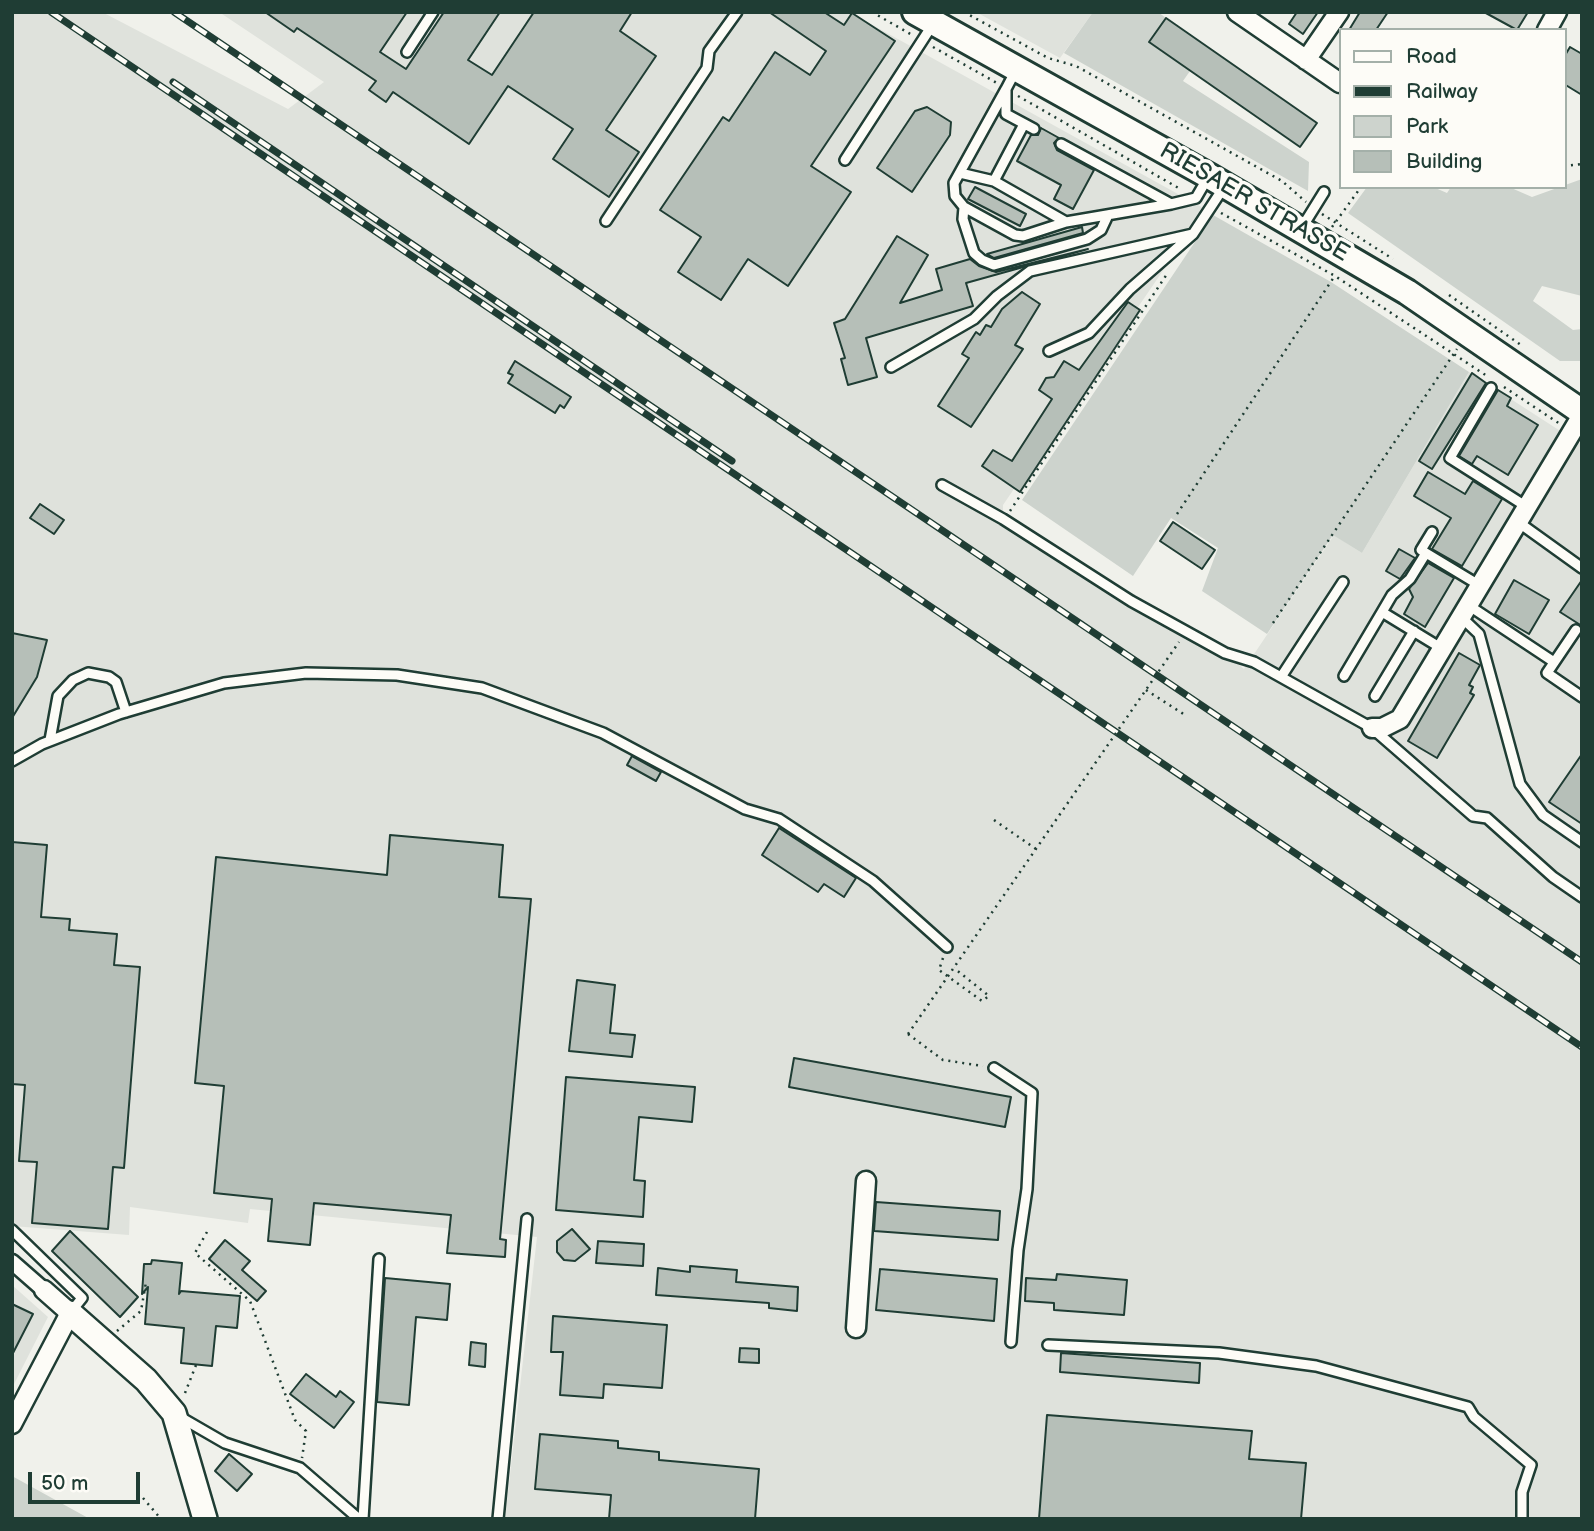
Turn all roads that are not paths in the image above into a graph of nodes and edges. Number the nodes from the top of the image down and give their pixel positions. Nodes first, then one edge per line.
1 (433, 12) edge
2 (737, 12) edge
3 (1237, 12) edge
4 (1339, 12) edge
5 (1558, 12) edge
6 (924, 25) edge
7 (1548, 28) edge
8 (407, 52) dead end
9 (1306, 60) junction
10 (1011, 78) junction
11 (1338, 82) edge
12 (1024, 124) junction
13 (1034, 129) dead end
14 (1060, 144) dead end
15 (845, 160) dead end
16 (960, 173) junction
17 (994, 181) junction
18 (1217, 181) junction
19 (1324, 192) dead end
20 (1171, 204) junction
21 (964, 207) junction
22 (1108, 215) junction
23 (1308, 219) junction
24 (606, 221) dead end
25 (1066, 222) junction
26 (1193, 234) junction
27 (1049, 351) dead end
28 (891, 367) dead end
29 (1491, 388) dead end
30 (1578, 419) edge
31 (942, 485) dead end
32 (1523, 514) junction
33 (1432, 532) dead end
34 (1426, 553) junction
35 (1582, 568) edge
36 (1343, 582) dead end
37 (1479, 585) junction
38 (1463, 610) junction
39 (1382, 612) junction
40 (1576, 630) dead end
41 (1414, 631) junction
42 (1441, 648) junction
43 (1554, 662) junction
44 (1343, 676) dead end
45 (1281, 677) junction
46 (1375, 696) dead end
47 (1582, 697) edge
48 (126, 712) junction
49 (1372, 728) junction
50 (50, 740) junction
51 (12, 761) edge
52 (1582, 842) edge
53 (1582, 897) edge
54 (947, 947) road end
55 (994, 1068) road end
56 (866, 1181) dead end
57 (527, 1219) dead end
58 (12, 1230) edge
59 (379, 1259) dead end
60 (12, 1262) edge
61 (44, 1290) joint
62 (70, 1313) junction
63 (856, 1328) dead end
64 (1011, 1342) dead end
65 (1048, 1345) dead end
66 (179, 1403) junction
67 (12, 1424) edge
68 (205, 1519) edge
69 (361, 1519) edge
70 (498, 1519) edge
71 (1522, 1519) edge

1 - 8 lane
2 - 24 lane
3 - 9 street
4 - 9 street
5 - 7 street
6 - 10 main road, RIESAER STRASSE
6 - 15 lane
9 - 11 street
10 - 12 lane
10 - 16 lane
10 - 18 main road, RIESAER STRASSE
12 - 13 lane
12 - 17 lane
14 - 20 lane
16 - 17 lane
16 - 21 lane
17 - 25 lane
18 - 20 lane
18 - 23 main road, RIESAER STRASSE
18 - 26 lane
19 - 23 lane
20 - 22 lane
21 - 22 lane
21 - 25 lane
22 - 25 lane
23 - 30 main road, RIESAER STRASSE
26 - 27 lane
26 - 28 lane
29 - 32 lane
30 - 32 street
31 - 45 lane
32 - 35 lane
32 - 37 street
33 - 34 lane
34 - 37 lane
34 - 39 lane
36 - 45 lane
37 - 38 street
38 - 42 street
38 - 43 lane
38 - 52 lane
39 - 41 lane
39 - 44 lane
40 - 43 lane
41 - 42 lane
41 - 46 lane
42 - 49 street
43 - 47 lane
45 - 49 lane
48 - 50 lane
48 - 50 lane
48 - 54 lane
49 - 53 lane
50 - 51 lane
55 - 64 lane
56 - 63 street
57 - 70 lane
58 - 62 lane
59 - 69 lane
60 - 61 street
61 - 62 street
62 - 66 street
62 - 67 street
65 - 71 lane
66 - 68 street
66 - 69 lane

